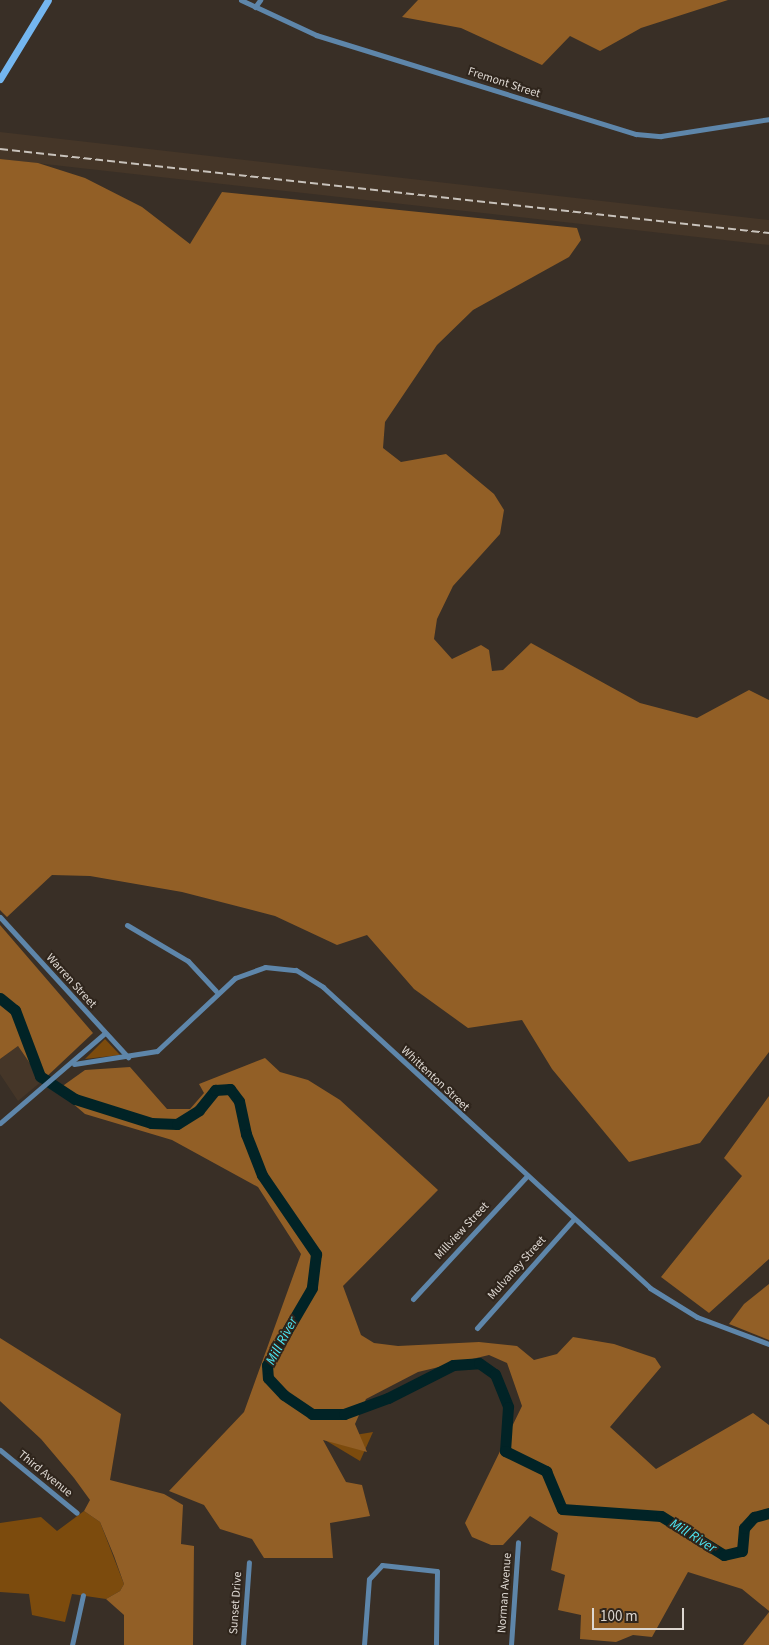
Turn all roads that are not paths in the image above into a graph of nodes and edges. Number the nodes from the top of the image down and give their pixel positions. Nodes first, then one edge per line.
1 (48, 0) edge
2 (241, 0) edge
3 (260, 0) edge
4 (255, 7) junction
5 (0, 79) edge
6 (769, 119) edge
7 (0, 917) edge
8 (127, 925) dead end
9 (216, 991) junction
10 (105, 1033) junction
11 (128, 1057) junction
12 (74, 1064) junction
13 (0, 1123) edge
14 (526, 1177) junction
15 (573, 1220) junction
16 (414, 1299) dead end
17 (477, 1328) dead end
18 (769, 1344) edge
19 (1, 1452) edge
20 (77, 1513) dead end
21 (518, 1542) dead end
22 (249, 1562) dead end
23 (83, 1595) dead end
24 (72, 1645) edge
25 (243, 1645) edge
26 (364, 1645) edge
27 (436, 1645) edge
28 (511, 1645) edge

1 - 5 street
2 - 4 street, Fremont Street
3 - 4 street
4 - 6 street, Fremont Street
7 - 10 street, Warren Street
8 - 9 street
9 - 11 street, Whittenton Street
9 - 14 street, Whittenton Street
10 - 11 street, Warren Street
10 - 12 street
11 - 12 street, Whittenton Street
12 - 13 street
14 - 15 street, Whittenton Street
14 - 16 street, Millview Street
15 - 17 street, Mulvaney Street
15 - 18 street, Whittenton Street
19 - 20 street, Third Avenue
21 - 28 street, Norman Avenue
22 - 25 street, Sunset Drive
23 - 24 street
26 - 27 street

